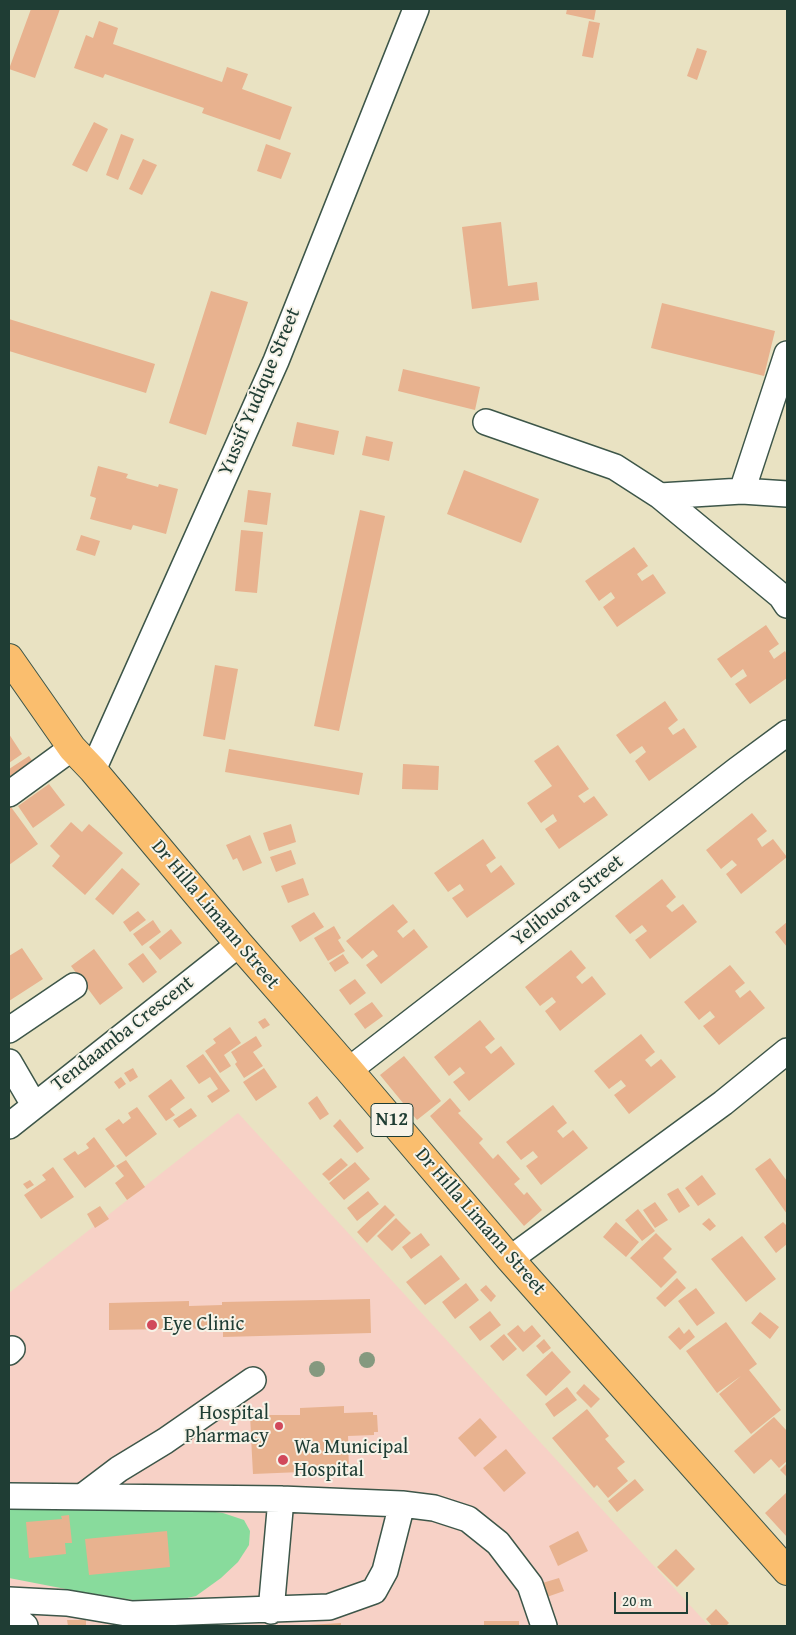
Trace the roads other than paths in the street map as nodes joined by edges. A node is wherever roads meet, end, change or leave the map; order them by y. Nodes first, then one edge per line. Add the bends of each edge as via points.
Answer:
1 (416, 9) edge
2 (787, 354) edge
3 (486, 422) dead end
4 (742, 491) junction
5 (787, 494) edge
6 (660, 496) junction
7 (787, 605) edge
8 (9, 658) edge
9 (787, 733) edge
10 (72, 748) junction
11 (93, 770) junction
12 (9, 794) edge
13 (239, 944) junction
14 (74, 986) dead end
15 (9, 1030) edge
16 (787, 1051) edge
17 (9, 1062) edge
18 (349, 1070) junction
19 (34, 1105) junction
20 (9, 1126) edge
21 (510, 1259) junction
22 (253, 1380) dead end
23 (9, 1496) edge
24 (82, 1497) junction
25 (281, 1499) junction
26 (402, 1504) junction
27 (787, 1571) edge
28 (9, 1600) edge
29 (271, 1611) junction
30 (9, 1613) edge
31 (128, 1620) edge
32 (25, 1626) edge
33 (544, 1626) edge

1 - 11 street, Yussif Yudique Street via 276,361
2 - 4 street
3 - 6 street via 615,467
4 - 5 street
4 - 6 street
6 - 7 street via 781,596
8 - 10 highway, Dr Hilla Limann Street / N12
9 - 18 street, Yelibuora Street
10 - 11 highway, Dr Hilla Limann Street / N12
10 - 12 street
11 - 13 highway, Dr Hilla Limann Street / N12
13 - 18 highway, Dr Hilla Limann Street / N12
13 - 19 street, Tendaamba Crescent
14 - 15 street
16 - 21 street
17 - 19 street
18 - 21 highway, Dr Hilla Limann Street / N12
19 - 20 street, Tendaamba Crescent
21 - 27 highway, Dr Hilla Limann Street / N12
22 - 24 street
23 - 24 street
24 - 25 street
25 - 26 street
25 - 29 street
26 - 29 street via 385,1571 374,1591 329,1607
26 - 33 street via 434,1508 468,1519 498,1543 530,1585
28 - 31 street via 67,1603
29 - 31 street
30 - 32 street

